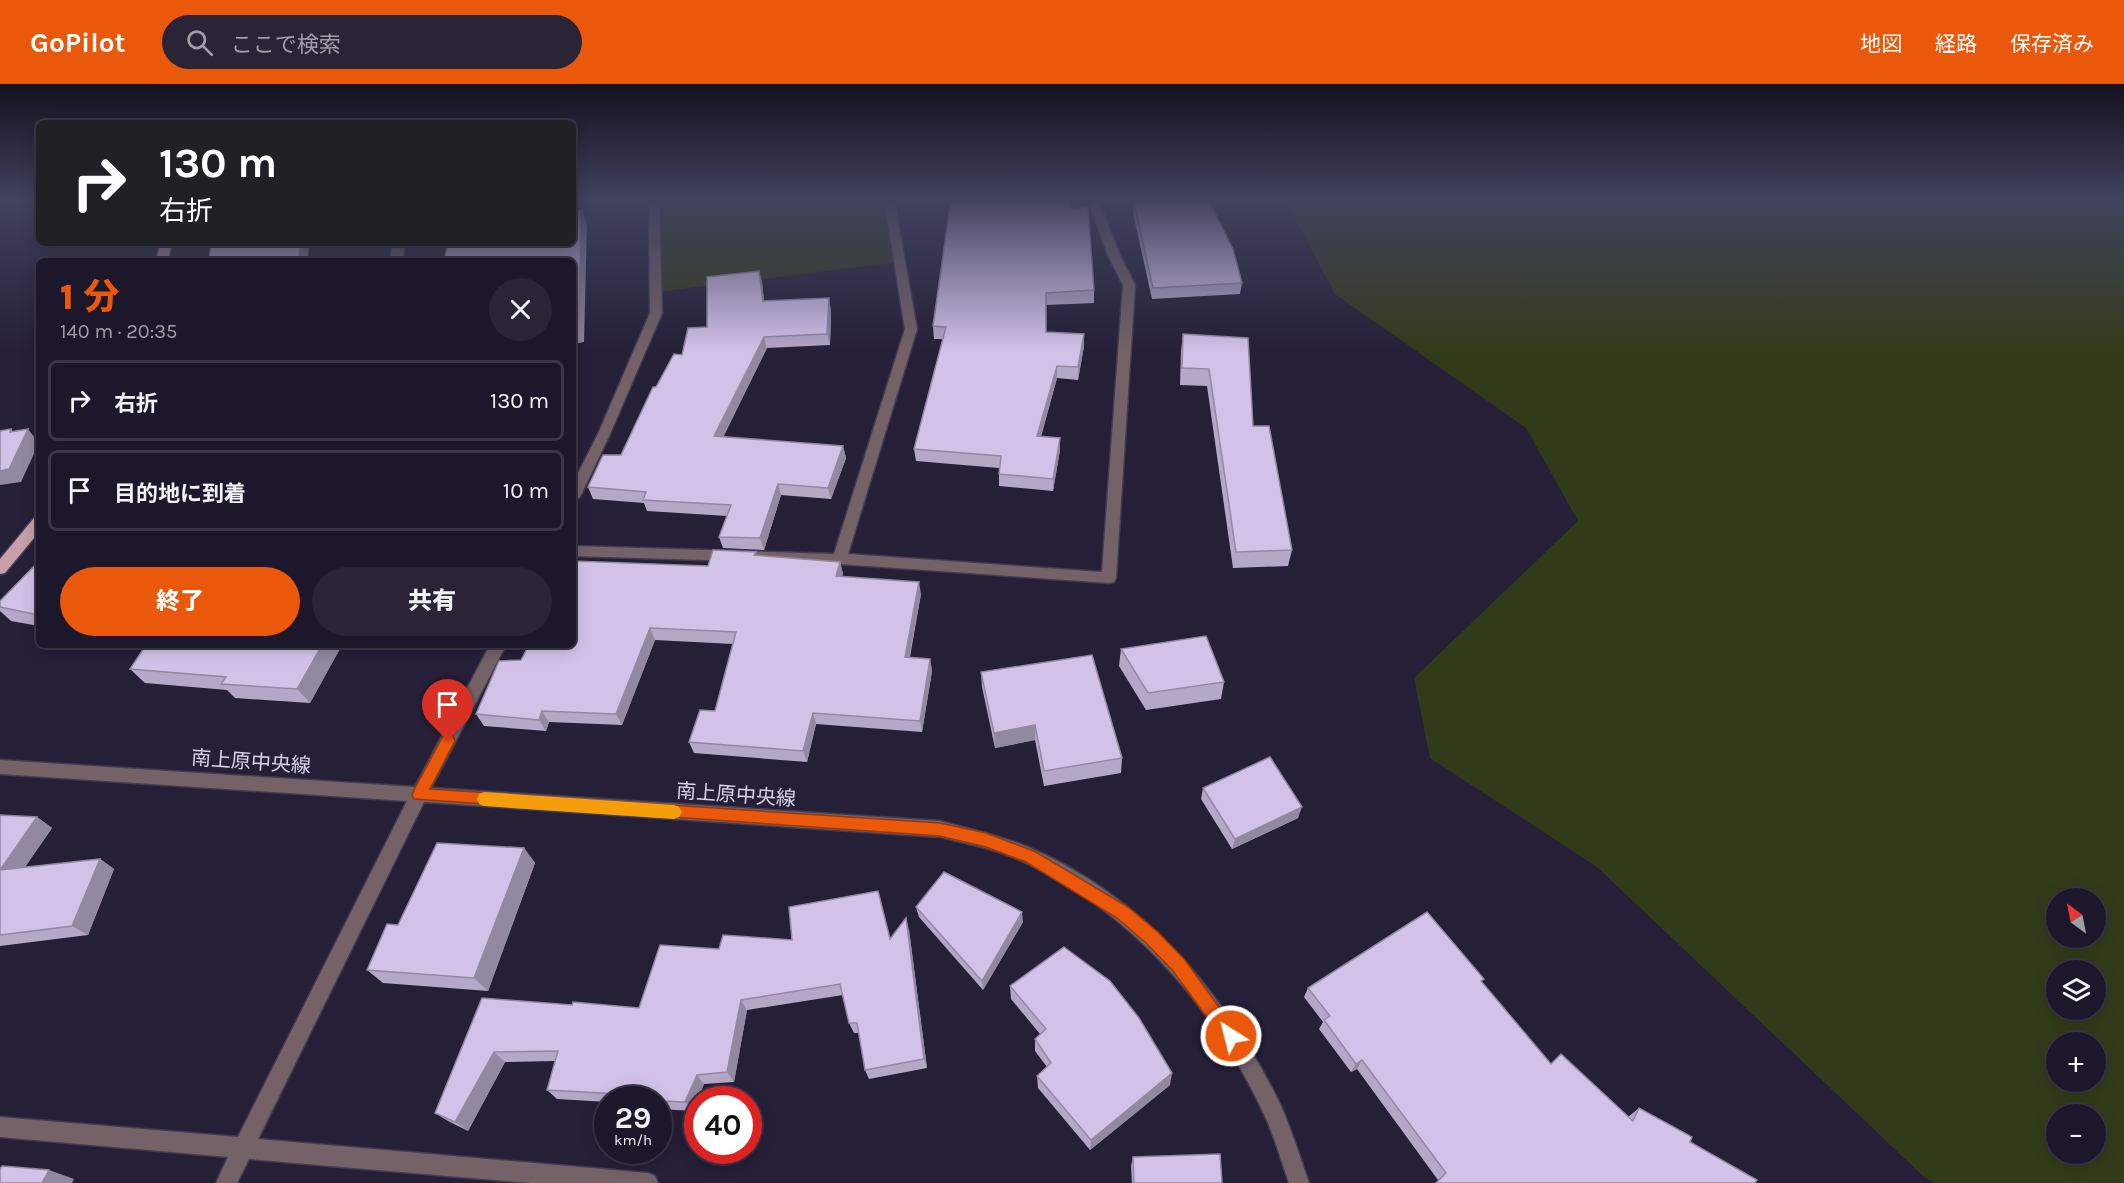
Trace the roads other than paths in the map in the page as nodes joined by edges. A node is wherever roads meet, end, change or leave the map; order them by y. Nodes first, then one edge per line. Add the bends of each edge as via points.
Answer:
1 (655, 250) edge
2 (898, 250) edge
3 (1112, 250) edge
4 (576, 491) edge
5 (36, 526) edge
6 (576, 551) edge
7 (839, 558) junction
8 (0, 569) edge
9 (496, 648) edge
10 (0, 767) edge
11 (419, 795) junction
12 (0, 1127) edge
13 (244, 1148) junction
14 (577, 1180) edge
15 (226, 1183) edge
16 (648, 1183) edge
17 (1299, 1183) edge

1 - 4 street via 656,314
2 - 7 street via 911,329
3 - 7 street via 1129,285 1109,578
5 - 8 main road
6 - 7 street
9 - 11 street
10 - 11 street, 南上原中央線
11 - 13 street
11 - 17 street, 南上原中央線 via 940,830 986,840 1031,857 1122,913 1179,965 1231,1036 1255,1079 1274,1115
12 - 13 street
13 - 14 street
13 - 15 street
14 - 16 street

